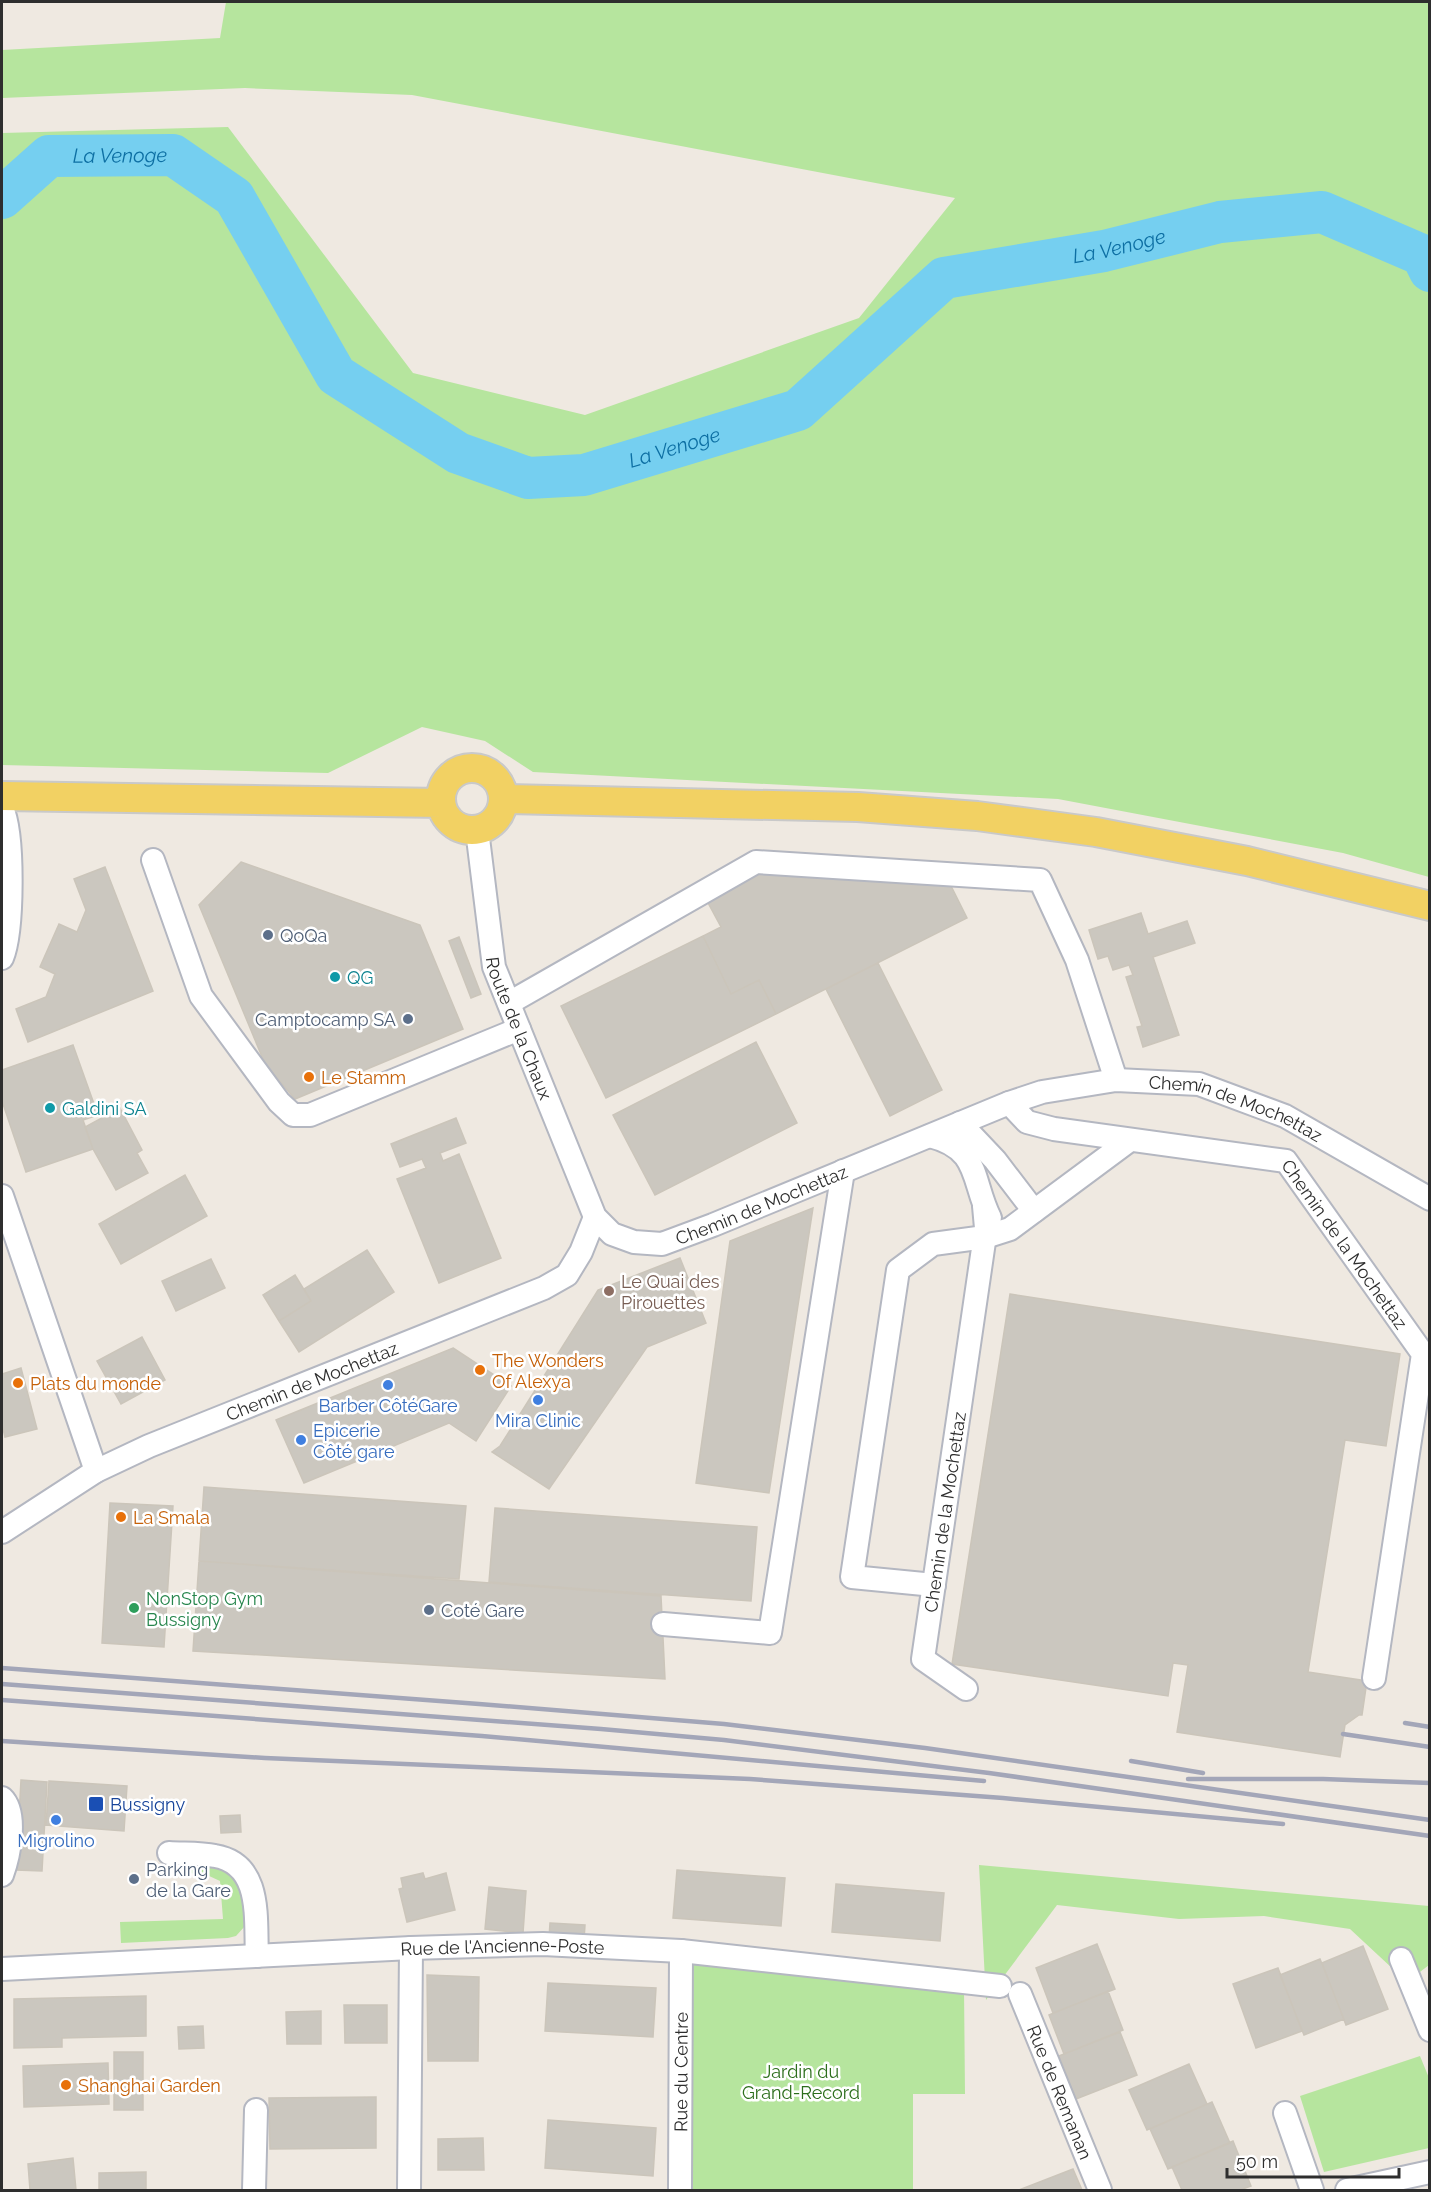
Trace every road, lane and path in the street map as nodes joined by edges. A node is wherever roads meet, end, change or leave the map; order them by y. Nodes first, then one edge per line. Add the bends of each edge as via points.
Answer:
1 (2, 796) edge
2 (503, 799) junction
3 (441, 803) junction
4 (2, 808) edge
5 (477, 830) junction
6 (153, 860) dead end
7 (1430, 906) edge
8 (2, 958) edge
9 (509, 1003) junction
10 (519, 1029) junction
11 (1116, 1080) junction
12 (1009, 1103) junction
13 (960, 1123) junction
14 (930, 1136) junction
15 (1130, 1140) junction
16 (843, 1171) junction
17 (2, 1196) edge
18 (1430, 1198) edge
19 (984, 1206) junction
20 (1034, 1211) junction
21 (595, 1217) junction
22 (1010, 1229) junction
23 (985, 1237) junction
24 (96, 1472) junction
25 (2, 1532) edge
26 (934, 1585) junction
27 (663, 1624) dead end
28 (1374, 1678) dead end
29 (966, 1689) dead end
30 (2, 1798) edge
31 (169, 1853) dead end
32 (2, 1875) edge
33 (411, 1948) junction
34 (681, 1951) junction
35 (257, 1956) junction
36 (1401, 1959) dead end
37 (2, 1964) edge
38 (1010, 1990) joint
39 (1430, 2030) edge
40 (256, 2110) dead end
41 (1285, 2113) dead end
42 (1430, 2172) edge
43 (254, 2190) edge
44 (409, 2190) edge
45 (680, 2190) edge
46 (1100, 2190) edge
47 (1311, 2190) edge
48 (1347, 2190) edge

1 - 3 main road
2 - 3 main road via 497,780 489,773 470,768 460,770 445,783
2 - 5 main road via 496,819
2 - 7 main road via 858,807 977,816 1096,832 1247,861
3 - 5 main road via 450,821 458,827
4 - 8 street via 10,846 9,925
5 - 9 street, Route de la Chaux via 494,967
6 - 10 street via 201,996 279,1102 293,1115 310,1115
9 - 10 street, Route de la Chaux
9 - 11 street via 756,862 1040,880 1077,960
10 - 21 street, Route de la Chaux
11 - 12 street, Chemin de Mochettaz via 1042,1092
11 - 18 street, Chemin de Mochettaz via 1199,1084 1285,1116
12 - 13 street, Chemin de Mochettaz
12 - 15 street, Chemin de la Mochettaz via 1027,1122
13 - 14 street, Chemin de Mochettaz
13 - 20 street
14 - 16 street, Chemin de Mochettaz
14 - 19 street, Chemin de la Mochettaz via 959,1149 970,1162
15 - 20 street
15 - 28 street, Chemin de la Mochettaz via 1286,1161 1423,1354
16 - 21 street, Chemin de Mochettaz via 662,1244 634,1242 612,1234
16 - 27 street via 770,1633
17 - 24 street
19 - 22 street, Chemin de la Mochettaz via 991,1220
19 - 23 street, Chemin de la Mochettaz
20 - 22 street
21 - 24 street, Chemin de Mochettaz via 567,1275 544,1288 150,1446
22 - 23 street
23 - 26 street, Chemin de la Mochettaz
23 - 26 street via 933,1244 898,1270 852,1577
24 - 25 street, Chemin de Mochettaz
26 - 29 street, Chemin de la Mochettaz via 923,1659
30 - 32 street via 8,1805 11,1830
31 - 35 street via 216,1856 240,1868 254,1892
33 - 34 street, Rue de l'Ancienne-Poste via 543,1944
33 - 35 street, Rue de l'Ancienne-Poste
33 - 44 street
34 - 38 street, Rue de l'Ancienne-Poste
34 - 45 street, Rue du Centre
35 - 37 street, Rue de l'Ancienne-Poste
36 - 39 street
38 - 46 street, Rue de Remanan
40 - 43 street
41 - 47 street
42 - 48 street

